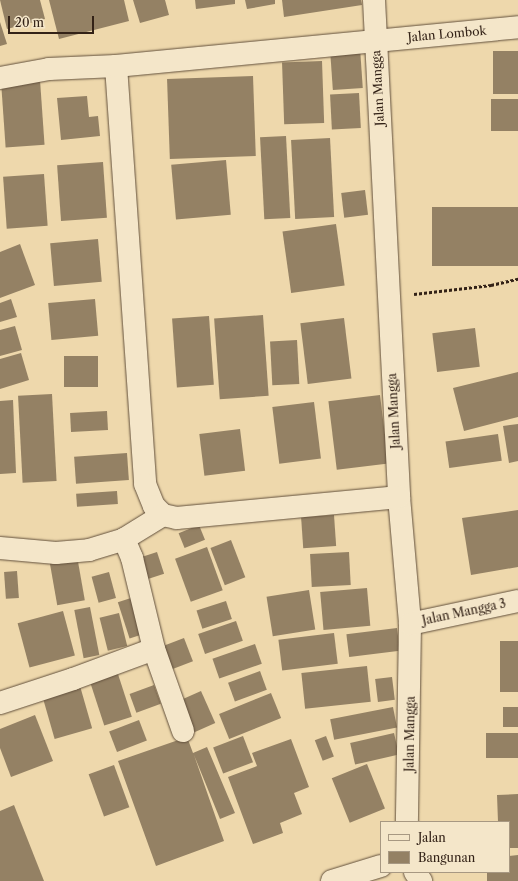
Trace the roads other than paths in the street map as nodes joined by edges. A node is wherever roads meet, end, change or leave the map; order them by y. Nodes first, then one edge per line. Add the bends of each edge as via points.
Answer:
1 (374, 0) edge
2 (518, 27) edge
3 (376, 40) junction
4 (116, 66) junction
5 (0, 78) edge
6 (399, 497) junction
7 (163, 515) junction
8 (124, 539) junction
9 (0, 548) edge
10 (518, 601) edge
11 (410, 624) junction
12 (154, 648) junction
13 (0, 703) edge
14 (183, 731) dead end
15 (407, 821) edge
16 (380, 866) edge
17 (332, 881) edge

1 - 3 street, Jalan Mangga
2 - 3 street, Jalan Lombok
3 - 4 street, Jalan Lombok
3 - 6 street, Jalan Mangga
4 - 5 street, Jalan Lombok via 49,70
4 - 7 street via 145,484 154,506
6 - 7 street via 177,518
6 - 11 street, Jalan Mangga
7 - 8 street
8 - 9 street via 89,550 56,553
8 - 12 street via 134,565
10 - 11 street, Jalan Mangga 3
11 - 15 street, Jalan Mangga
12 - 13 street via 74,679
12 - 14 street
16 - 17 street

